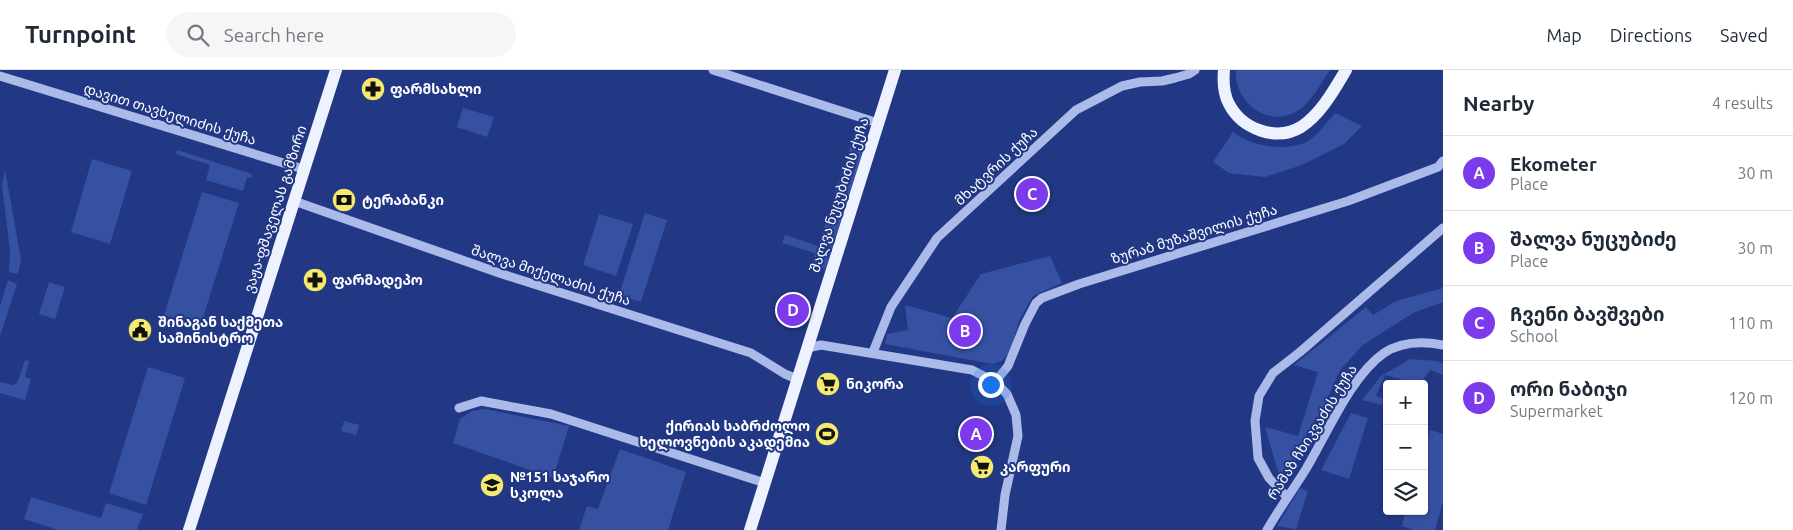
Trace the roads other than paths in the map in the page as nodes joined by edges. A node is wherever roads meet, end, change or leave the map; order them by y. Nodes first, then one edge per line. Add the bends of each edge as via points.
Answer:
1 (336, 70) edge
2 (713, 70) edge
3 (895, 70) edge
4 (1195, 70) edge
5 (1224, 70) edge
6 (1346, 70) edge
7 (0, 76) edge
8 (878, 123) junction
9 (1443, 161) edge
10 (303, 169) junction
11 (294, 201) junction
12 (1443, 228) edge
13 (1443, 345) edge
14 (807, 348) junction
15 (873, 352) junction
16 (797, 379) junction
17 (995, 382) junction
18 (459, 408) dead end
19 (765, 483) junction
20 (1287, 496) junction
21 (189, 530) edge
22 (750, 530) edge
23 (1001, 530) edge
24 (1266, 530) edge

1 - 10 main road, ვაჟა-ფშაველას გამზირი
2 - 8 street
3 - 8 main road, შალვა ნუცუბიძის ქუჩა
4 - 15 street, მხატვრის ქუჩა via 1176,78 1122,86 1076,110 937,238 891,307
5 - 6 main road via 1228,103 1235,113 1254,128 1277,134 1289,132 1311,120
7 - 10 street, დავით თავხელიძის ქუჩა
8 - 14 main road, შალვა ნუცუბიძის ქუჩა
9 - 17 street, ზურაბ მუზაშვილის ქუჩა via 1438,167 1348,200 1042,298 1025,324 1008,366
10 - 11 main road, ვაჟა-ფშაველას გამზირი
11 - 16 street, შალვა მიქელაძის ქუჩა via 502,274 751,353
11 - 21 main road, ვაჟა-ფშაველას გამზირი
12 - 20 street via 1273,373 1259,396 1255,421 1258,458 1269,478
13 - 20 street, რამაზ ჩხიკვაძის ქუჩა via 1405,344 1385,352 1371,364 1345,400
14 - 15 street via 821,345
14 - 16 main road, შალვა ნუცუბიძის ქუჩა
15 - 17 street via 972,370
16 - 19 main road, შალვა ნუცუბიძის ქუჩა
17 - 23 street via 1007,394 1016,415 1018,436
18 - 19 street via 481,401 551,414
19 - 22 main road, შალვა ნუცუბიძის ქუჩა
20 - 24 street, რამაზ ჩხიკვაძის ქუჩა

